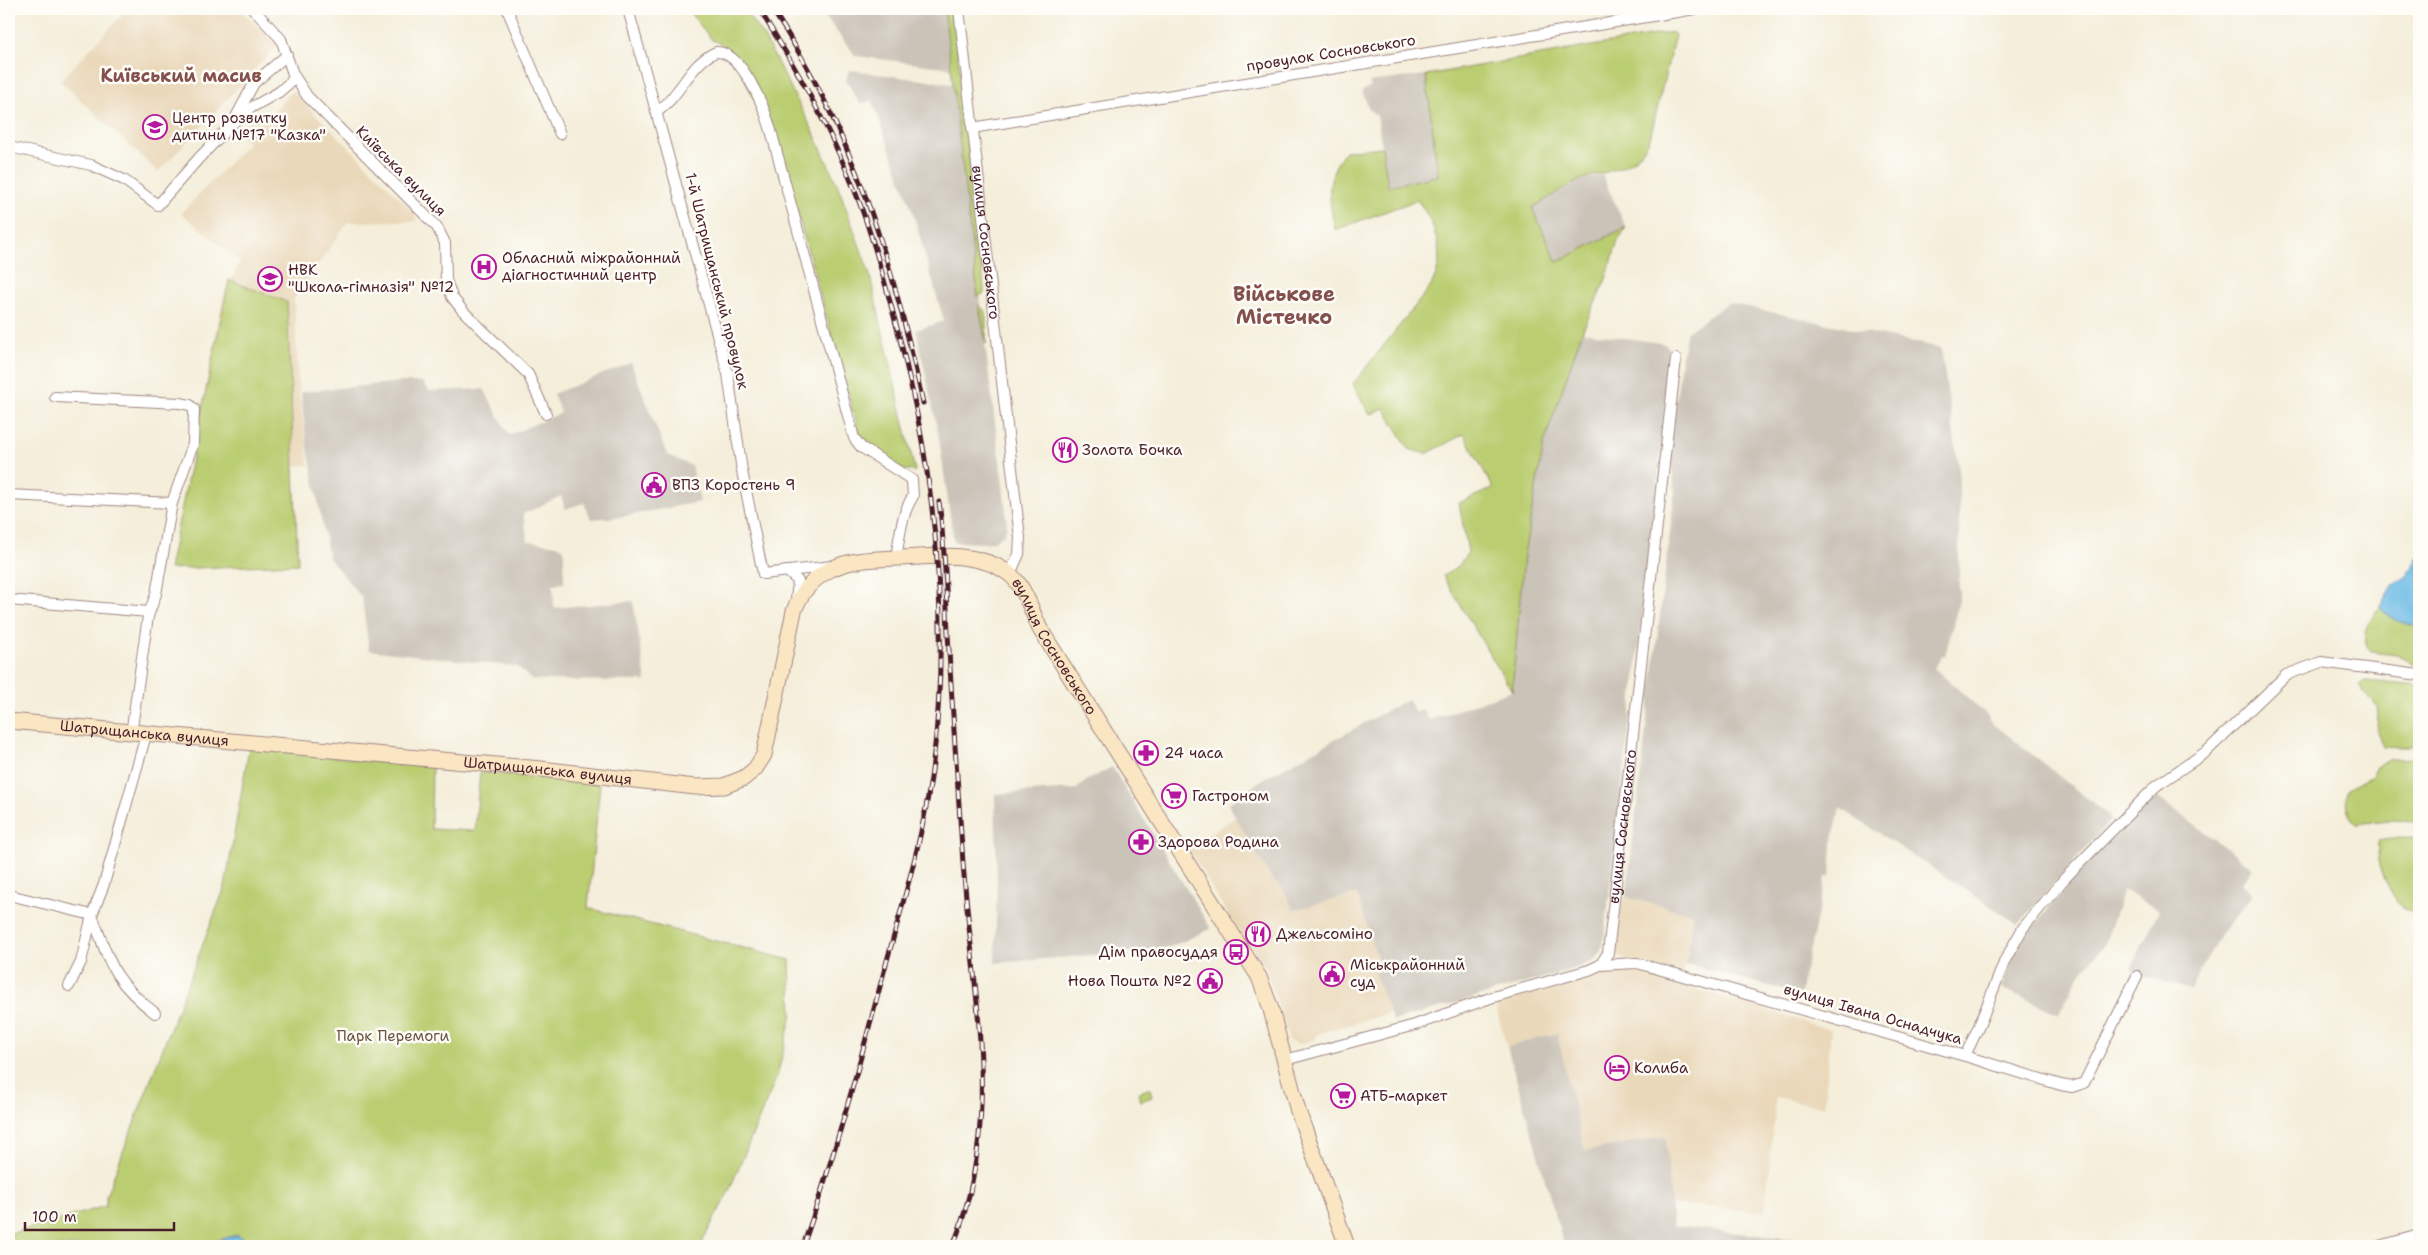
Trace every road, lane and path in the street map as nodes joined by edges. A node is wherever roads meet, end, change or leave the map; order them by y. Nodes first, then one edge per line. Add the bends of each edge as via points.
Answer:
1 (254, 9) edge
2 (508, 9) edge
3 (628, 9) edge
4 (959, 9) edge
5 (1695, 9) edge
6 (287, 54) junction
7 (295, 78) junction
8 (657, 112) junction
9 (231, 124) junction
10 (972, 128) junction
11 (560, 134) dead end
12 (9, 147) edge
13 (1676, 359) dead end
14 (55, 397) dead end
15 (546, 414) dead end
16 (9, 495) edge
17 (172, 503) junction
18 (896, 558) junction
19 (843, 564) junction
20 (787, 571) junction
21 (1010, 574) junction
22 (9, 600) edge
23 (794, 611) junction
24 (149, 612) junction
25 (2419, 675) edge
26 (9, 722) edge
27 (139, 734) junction
28 (9, 895) edge
29 (92, 915) junction
30 (1600, 965) junction
31 (2137, 976) dead end
32 (70, 986) dead end
33 (155, 1013) dead end
34 (1965, 1056) junction
35 (1285, 1060) junction
36 (2419, 1235) edge
37 (1347, 1246) edge
38 (2380, 1246) edge

1 - 6 street, Київська вулиця via 278,34
2 - 11 street
3 - 8 street, 1-й Шатрищанський провулок
4 - 10 street, вулиця Сосновського
5 - 10 street, провулок Сосновського
6 - 7 street, Київська вулиця
6 - 9 street via 252,86
7 - 9 street
7 - 15 street, Київська вулиця via 325,115 437,227 445,242 446,280 452,297 528,374
8 - 18 street via 716,52 724,52 737,62 759,98 770,125 854,438 912,480 914,496 903,516
8 - 20 street, 1-й Шатрищанський провулок via 728,374 742,471 763,574
9 - 12 street via 158,205 124,180 91,165
10 - 21 street, вулиця Сосновського via 1020,538 1019,554
13 - 30 street, вулиця Сосновського via 1611,939 1608,953
14 - 17 street via 190,405 195,416 193,444
16 - 17 street
17 - 24 street via 156,594
18 - 19 street, Шатрищанська вулиця via 872,558
18 - 21 street, Шатрищанська вулиця via 938,556 976,559 994,564
19 - 20 street, 1-й Шатрищанський провулок
19 - 23 street, Шатрищанська вулиця via 811,583
20 - 23 street via 798,581
21 - 35 street, вулиця Сосновського via 1040,629 1259,977
22 - 24 street
23 - 27 street, Шатрищанська вулиця via 764,754 755,769 744,778 724,786 695,786 541,769
24 - 27 street
25 - 34 street, вулиця Івана Оснадчука via 2321,662 2286,675 2206,752 2156,786 2065,878 2029,921 2004,960 1980,1026
26 - 27 street, Шатрищанська вулиця
27 - 29 street via 104,884
28 - 29 street
29 - 32 street via 81,962
29 - 33 street via 116,977
30 - 34 street, вулиця Івана Оснадчука via 1637,964
30 - 35 street via 1415,1025
31 - 34 street via 2084,1083 2072,1087 2061,1085
35 - 37 street, вулиця Сосновського via 1298,1111
36 - 38 street

